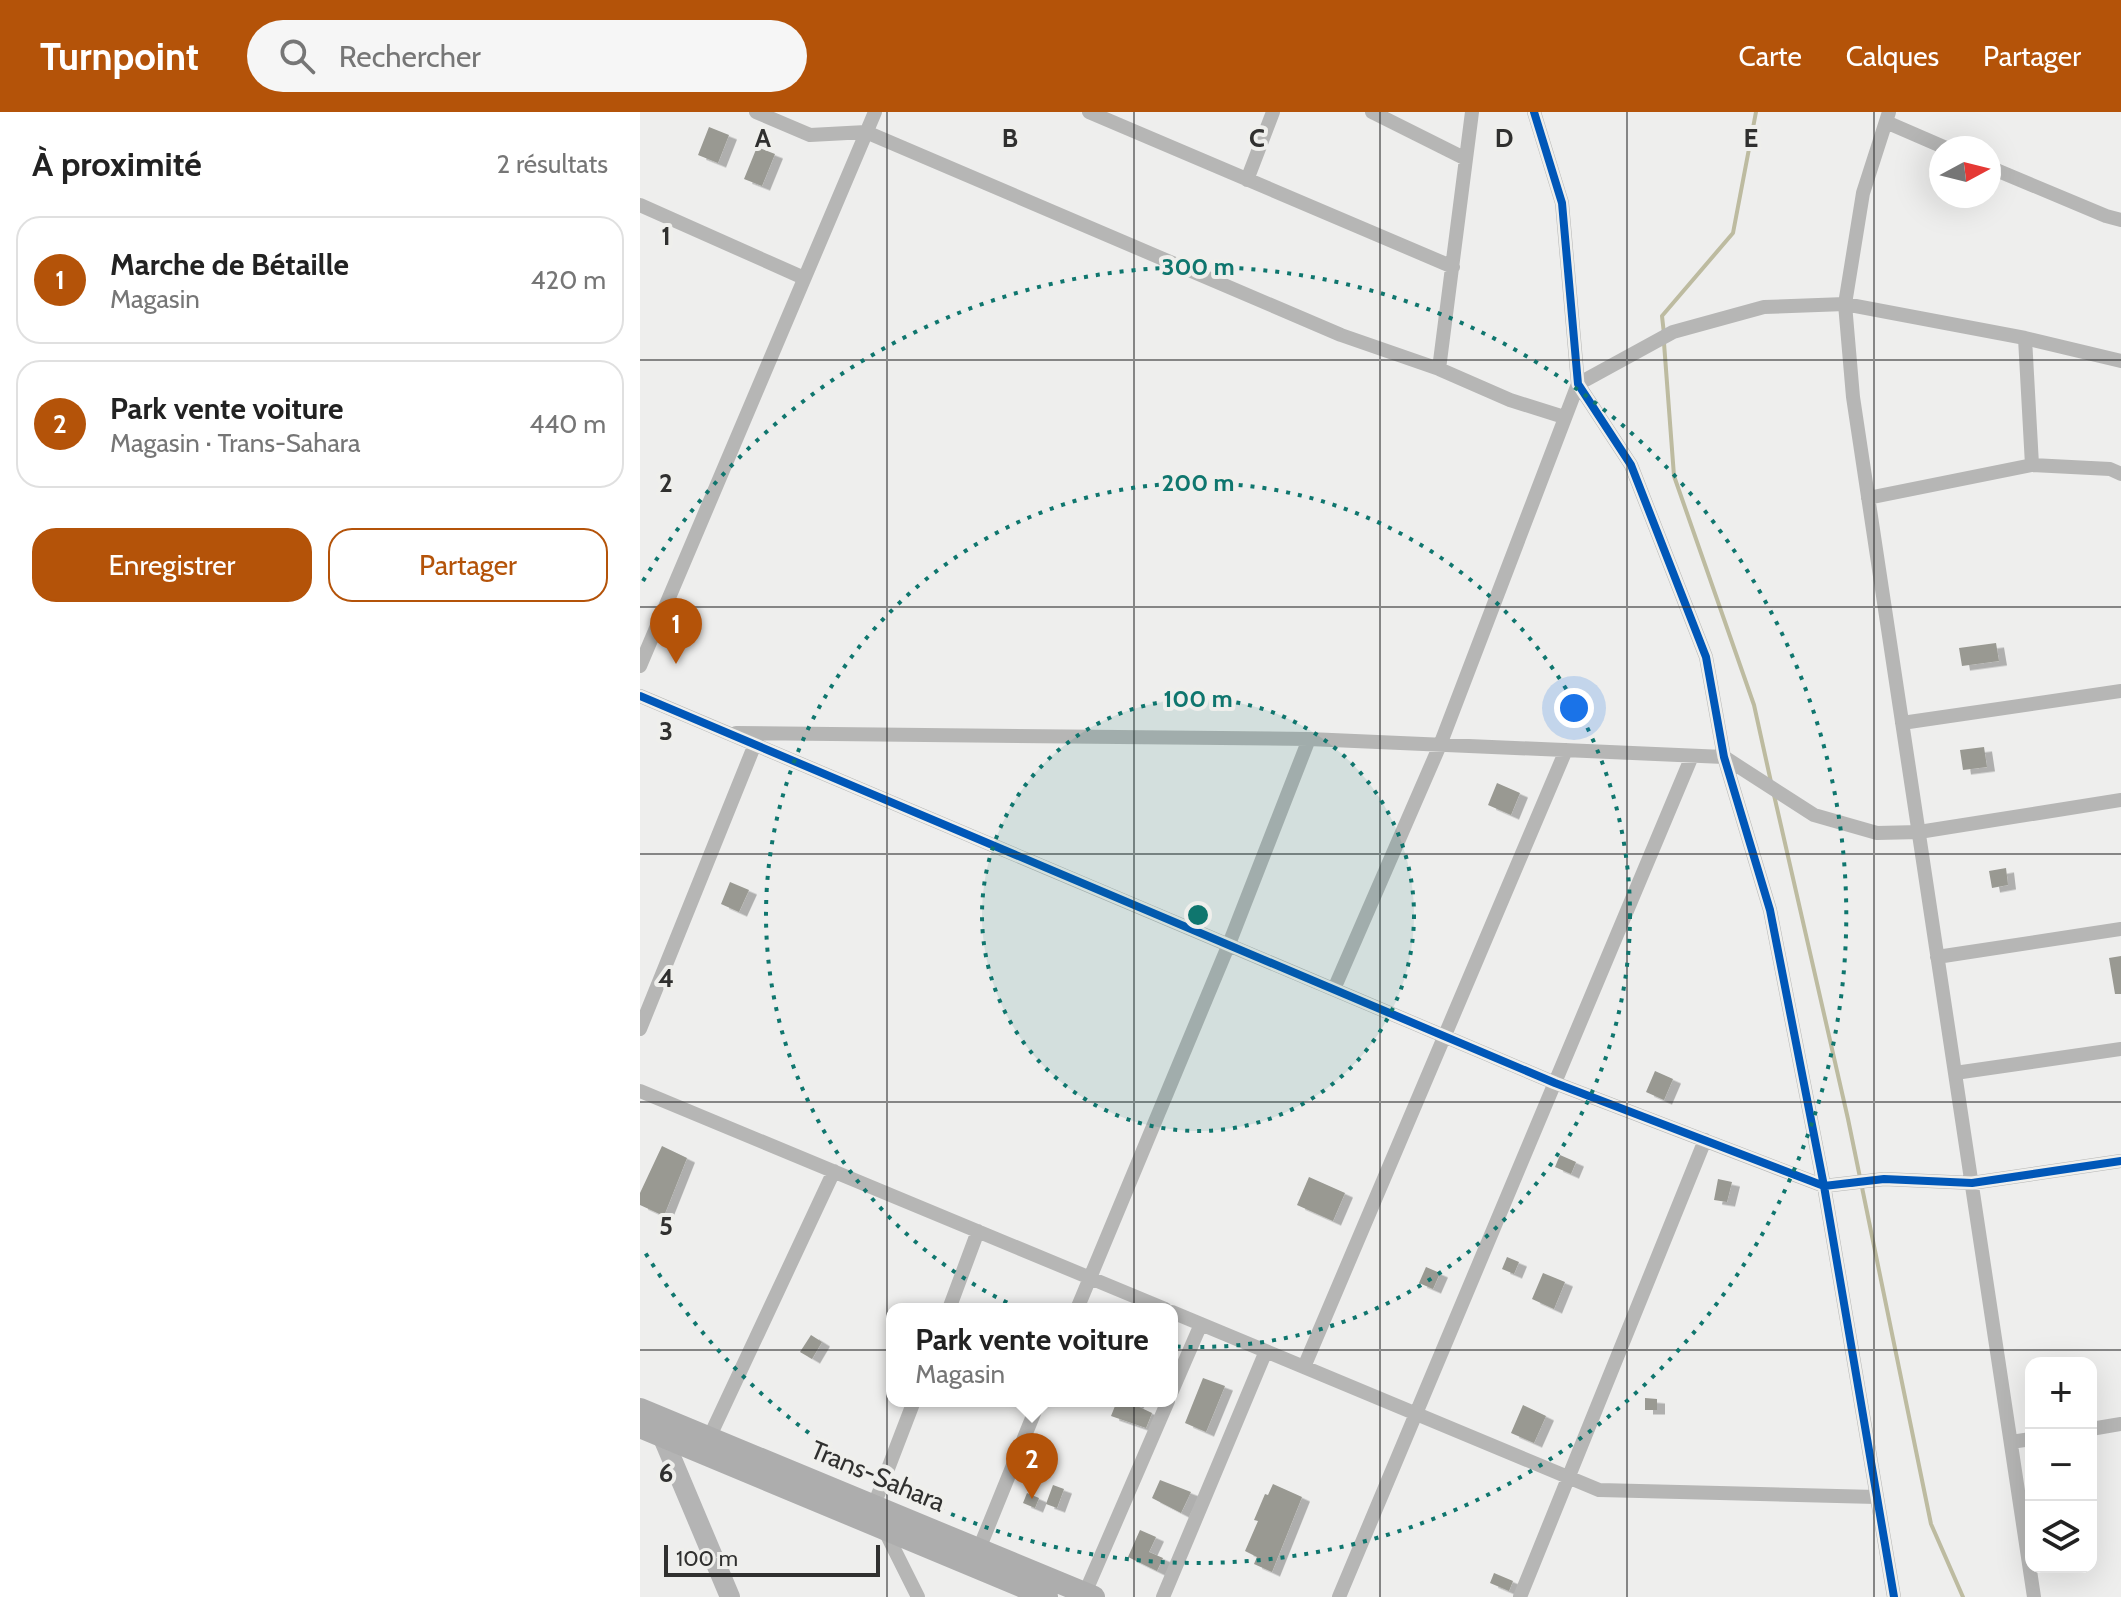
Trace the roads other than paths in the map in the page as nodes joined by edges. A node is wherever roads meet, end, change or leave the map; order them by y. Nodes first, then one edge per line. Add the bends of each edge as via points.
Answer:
1 (756, 112) edge
2 (875, 112) edge
3 (1089, 112) edge
4 (1273, 112) edge
5 (1372, 112) edge
6 (1472, 112) edge
7 (1534, 112) edge
8 (1887, 117) edge
9 (866, 132) junction
10 (1929, 139) edge
11 (1466, 159) junction
12 (2001, 172) edge
13 (1247, 180) junction
14 (640, 205) edge
15 (2121, 220) edge
16 (1453, 267) junction
17 (804, 278) junction
18 (1845, 304) junction
19 (2025, 338) junction
20 (2121, 361) edge
21 (1439, 369) junction
22 (1578, 384) junction
23 (1564, 417) junction
24 (2032, 465) junction
25 (2121, 474) edge
26 (1868, 498) junction
27 (640, 666) edge
28 (2121, 691) edge
29 (640, 696) edge
30 (1902, 723) junction
31 (726, 732) junction
32 (1309, 739) junction
33 (755, 744) junction
34 (1440, 745) junction
35 (1566, 750) junction
36 (1692, 756) junction
37 (1724, 757) junction
38 (2121, 800) edge
39 (1919, 832) junction
40 (2121, 929) edge
41 (1229, 944) junction
42 (1937, 957) junction
43 (1334, 989) junction
44 (640, 1029) edge
45 (1445, 1036) junction
46 (2121, 1049) edge
47 (1955, 1073) junction
48 (1555, 1083) junction
49 (640, 1091) edge
50 (1705, 1140) junction
51 (2121, 1161) edge
52 (834, 1171) junction
53 (1972, 1183) junction
54 (1824, 1186) junction
55 (978, 1231) junction
56 (1090, 1278) junction
57 (951, 1303) edge
58 (1080, 1303) edge
59 (1150, 1303) edge
60 (1178, 1314) edge
61 (1201, 1324) junction
62 (1266, 1351) junction
63 (1304, 1367) junction
64 (1178, 1377) edge
65 (912, 1407) edge
66 (1037, 1407) edge
67 (1166, 1407) edge
68 (1416, 1414) junction
69 (649, 1422) edge
70 (2121, 1424) edge
71 (2097, 1428) edge
72 (710, 1436) junction
73 (2025, 1440) edge
74 (2011, 1442) junction
75 (1568, 1478) junction
76 (1876, 1497) junction
77 (875, 1519) junction
78 (979, 1549) junction
79 (1090, 1595) edge
80 (730, 1597) edge
81 (918, 1597) edge
82 (1047, 1597) edge
83 (1163, 1597) edge
84 (1339, 1597) edge
85 (1520, 1597) edge
86 (1894, 1597) edge
87 (2034, 1597) edge

1 - 9 street via 810,135
2 - 9 street
3 - 13 street
4 - 13 street
5 - 11 street
6 - 11 street
7 - 22 street via 1562,203
8 - 10 street
8 - 18 street via 1863,193
9 - 17 street
9 - 21 street via 1341,335
11 - 16 street
12 - 15 street
13 - 16 street
14 - 17 street
16 - 21 street
17 - 27 street
18 - 19 street
18 - 22 street via 1764,307 1673,332
18 - 26 street
19 - 20 street
19 - 24 street
21 - 23 street
22 - 23 street
22 - 37 street via 1631,465 1706,657
23 - 34 street
24 - 25 street
24 - 26 street
26 - 30 street
28 - 30 street
29 - 31 street
30 - 39 street
31 - 32 street
31 - 33 street
32 - 34 street
32 - 41 street
33 - 41 street
33 - 44 street
34 - 35 street
34 - 43 street
35 - 36 street
35 - 45 street
36 - 37 street
36 - 48 street
37 - 39 street via 1814,815 1877,833
37 - 54 street via 1770,910
38 - 39 street
39 - 42 street
40 - 42 street
41 - 43 street
41 - 56 street
42 - 47 street
43 - 45 street
45 - 48 street
45 - 63 street
46 - 47 street
47 - 53 street
48 - 50 street
48 - 68 street
49 - 52 street
50 - 54 street
50 - 75 street
51 - 53 street
52 - 55 street
52 - 72 street
53 - 54 street via 1884,1179
53 - 74 street
54 - 76 street
55 - 56 street
55 - 57 street
56 - 58 street
56 - 59 street
60 - 61 street
61 - 62 street
61 - 64 street
62 - 63 street
62 - 83 street
63 - 68 street
65 - 77 street
66 - 78 street
67 - 79 street
68 - 75 street
68 - 84 street
69 - 72 main road, Trans-Sahara
69 - 77 main road, Trans-Sahara
69 - 80 street
70 - 71 street
72 - 77 main road, Trans-Sahara
73 - 74 street
74 - 87 street
75 - 76 street via 1599,1490
75 - 85 street
76 - 86 street
77 - 78 main road, Trans-Sahara
77 - 81 street
77 - 82 main road, Trans-Sahara
78 - 79 main road, Trans-Sahara

